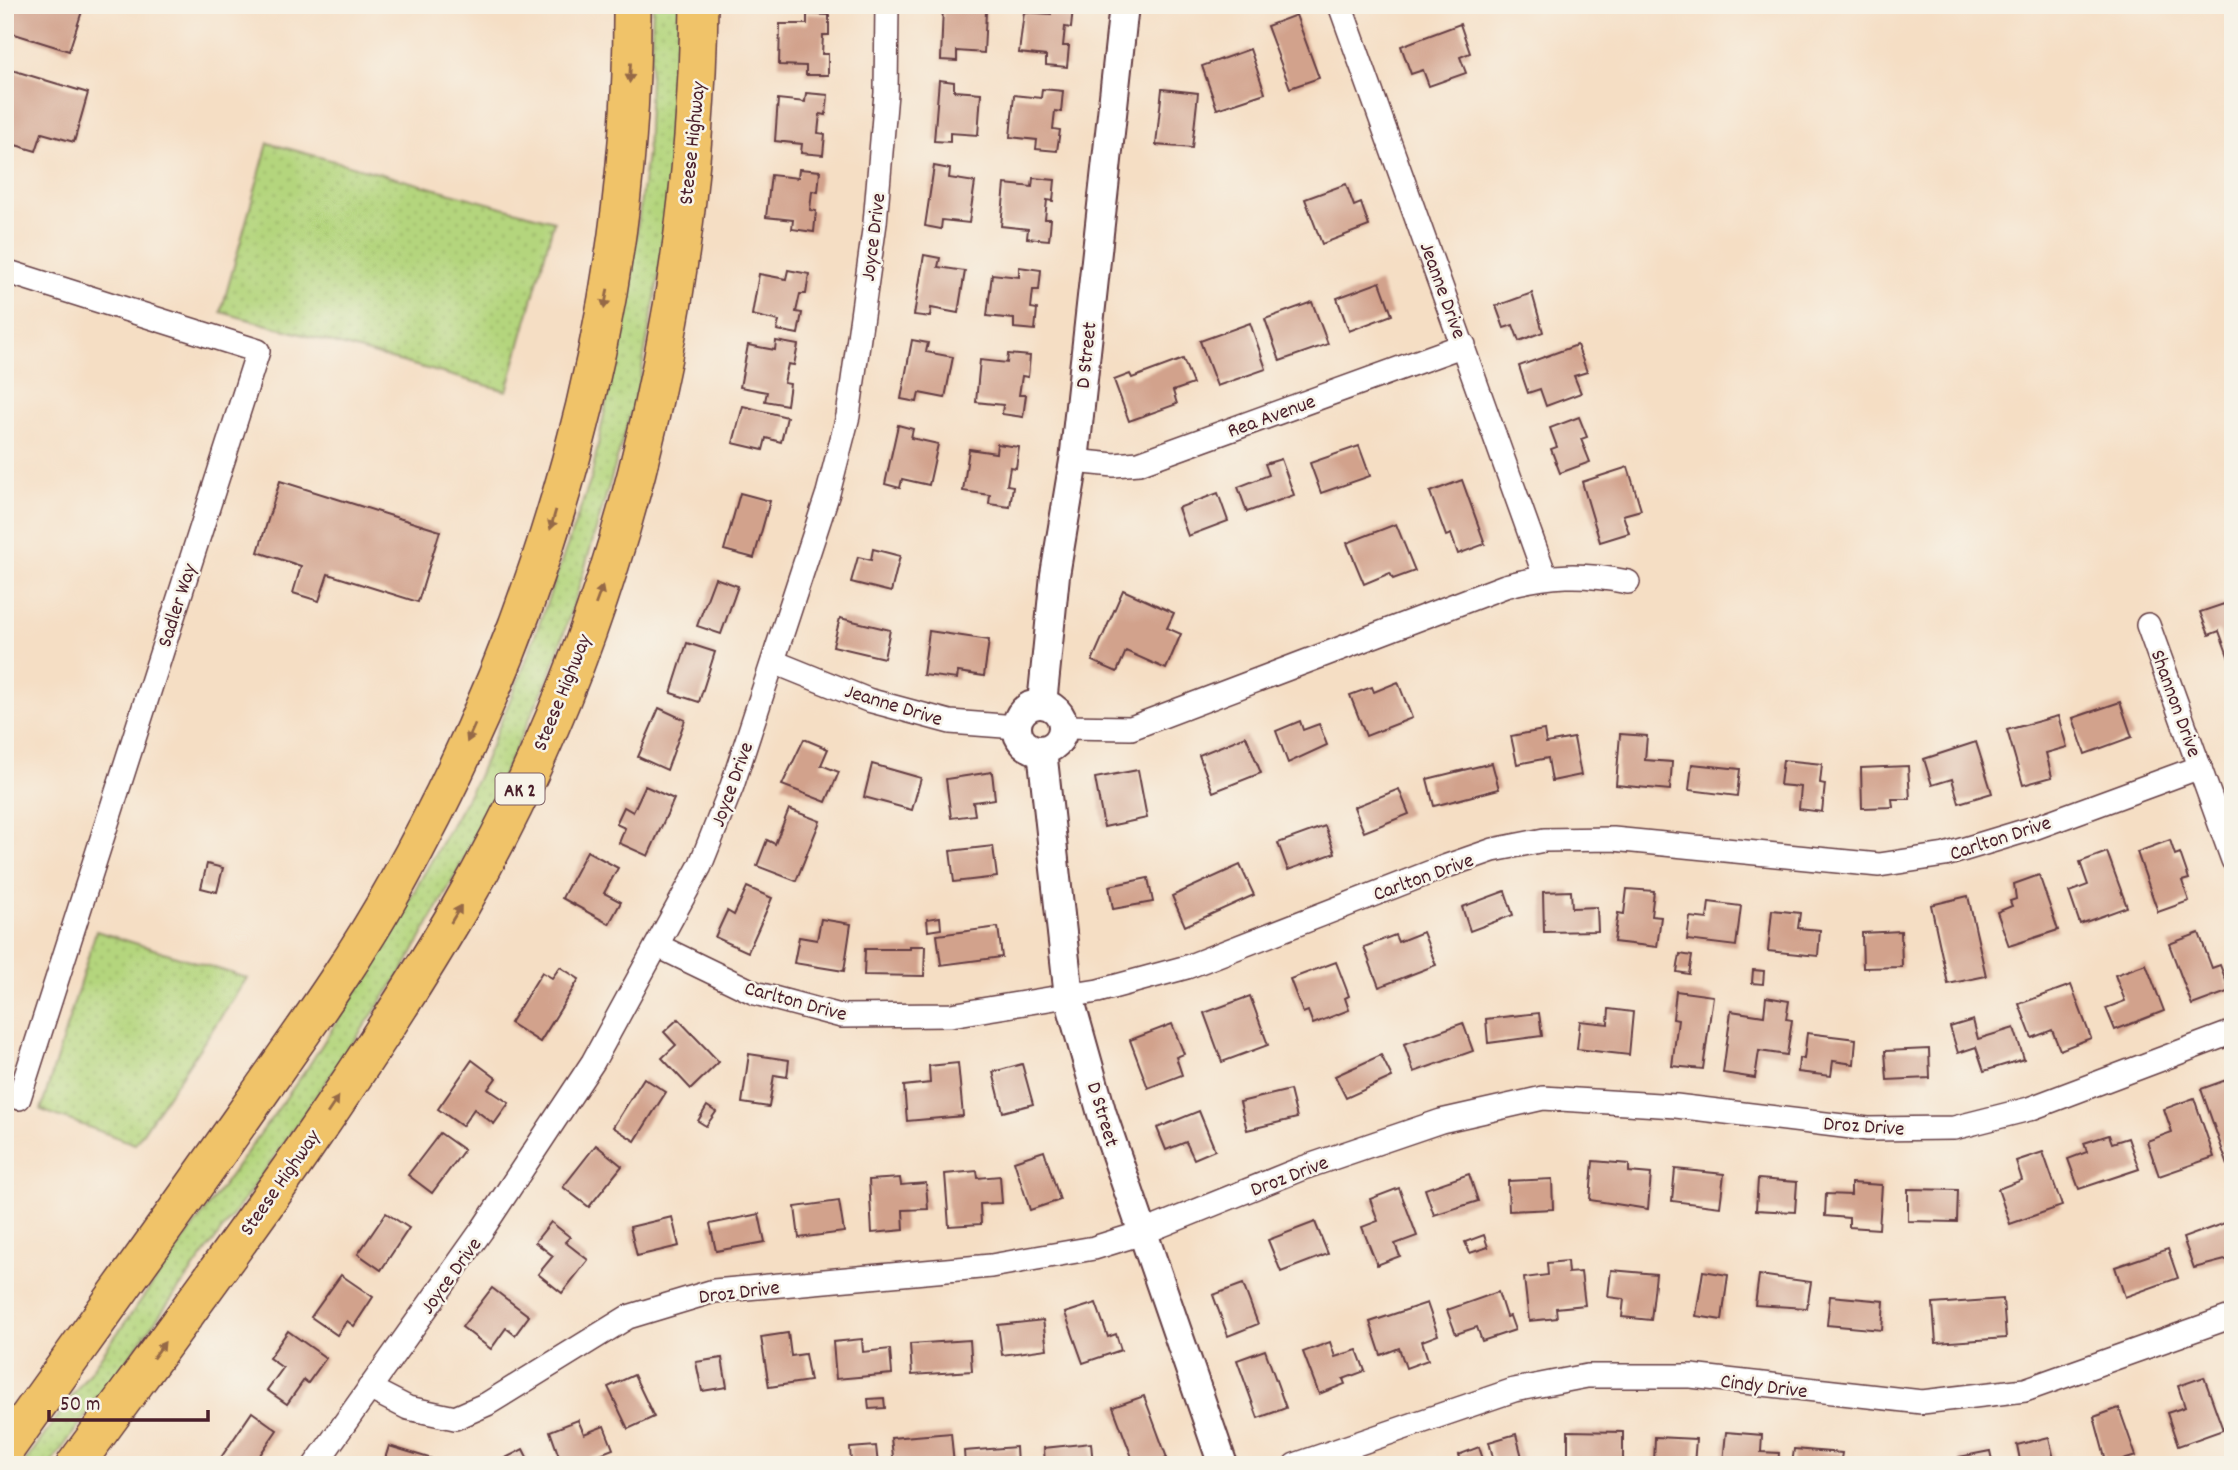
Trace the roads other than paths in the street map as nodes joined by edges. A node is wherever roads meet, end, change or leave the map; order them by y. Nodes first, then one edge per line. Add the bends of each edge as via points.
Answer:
1 (632, 5) edge
2 (699, 5) edge
3 (887, 5) edge
4 (1124, 5) edge
5 (1340, 5) edge
6 (5, 271) edge
7 (1464, 345) junction
8 (1074, 461) junction
9 (1545, 576) junction
10 (1628, 582) dead end
11 (2148, 625) dead end
12 (774, 662) junction
13 (1042, 704) junction
14 (1017, 727) junction
15 (1063, 727) junction
16 (1042, 750) junction
17 (2200, 766) junction
18 (2233, 860) edge
19 (658, 946) junction
20 (1069, 997) junction
21 (2233, 1032) edge
22 (5, 1094) edge
23 (1142, 1233) junction
24 (2233, 1316) edge
25 (369, 1388) junction
26 (5, 1450) edge
27 (75, 1465) edge
28 (315, 1465) edge
29 (1223, 1465) edge
30 (1295, 1465) edge

1 -> 26 highway via 626,148 607,295 578,436 511,642 432,816 340,978
27 -> 2 highway, Steese Highway / AK 2 via 390,1021 461,906 557,706 618,539 673,307 698,81
3 - 12 street, Joyce Drive via 886,93 875,223 848,416
4 - 8 street, D Street
5 - 7 street, Jeanne Drive
6 - 22 street, Sadler Way via 258,351 19,1098
7 - 8 street, Rea Avenue via 1139,463
7 - 9 street, Jeanne Drive
8 - 13 street, D Street via 1055,575
9 - 10 street via 1592,575
9 - 15 street via 1506,586 1131,728
11 - 17 street, Shannon Drive
12 - 14 street, Jeanne Drive via 868,699 950,722
12 - 19 street, Joyce Drive via 700,866
13 - 14 street via 1028,708
13 - 15 street via 1056,710
14 - 16 street via 1027,746
15 - 16 street via 1056,744
16 - 20 street, D Street
17 - 18 street, Shannon Drive
17 - 20 street, Carlton Drive via 2031,829 1945,855 1879,865 1614,839 1544,840 1493,850 1187,967
19 - 20 street, Carlton Drive via 755,993 841,1016 951,1015
19 - 25 street, Joyce Drive via 593,1062 482,1230
20 - 23 street, D Street
21 - 23 street, Droz Drive via 2029,1109 1954,1128 1868,1129 1676,1107 1543,1098 1441,1121 1303,1168
23 - 25 street, Droz Drive via 1094,1248 991,1266 680,1299 628,1317 487,1404 455,1418 408,1408
23 - 29 street, D Street
24 - 30 street, Cindy Drive via 2025,1390 1922,1402 1691,1376 1587,1376 1514,1390
25 - 28 street, Joyce Drive

